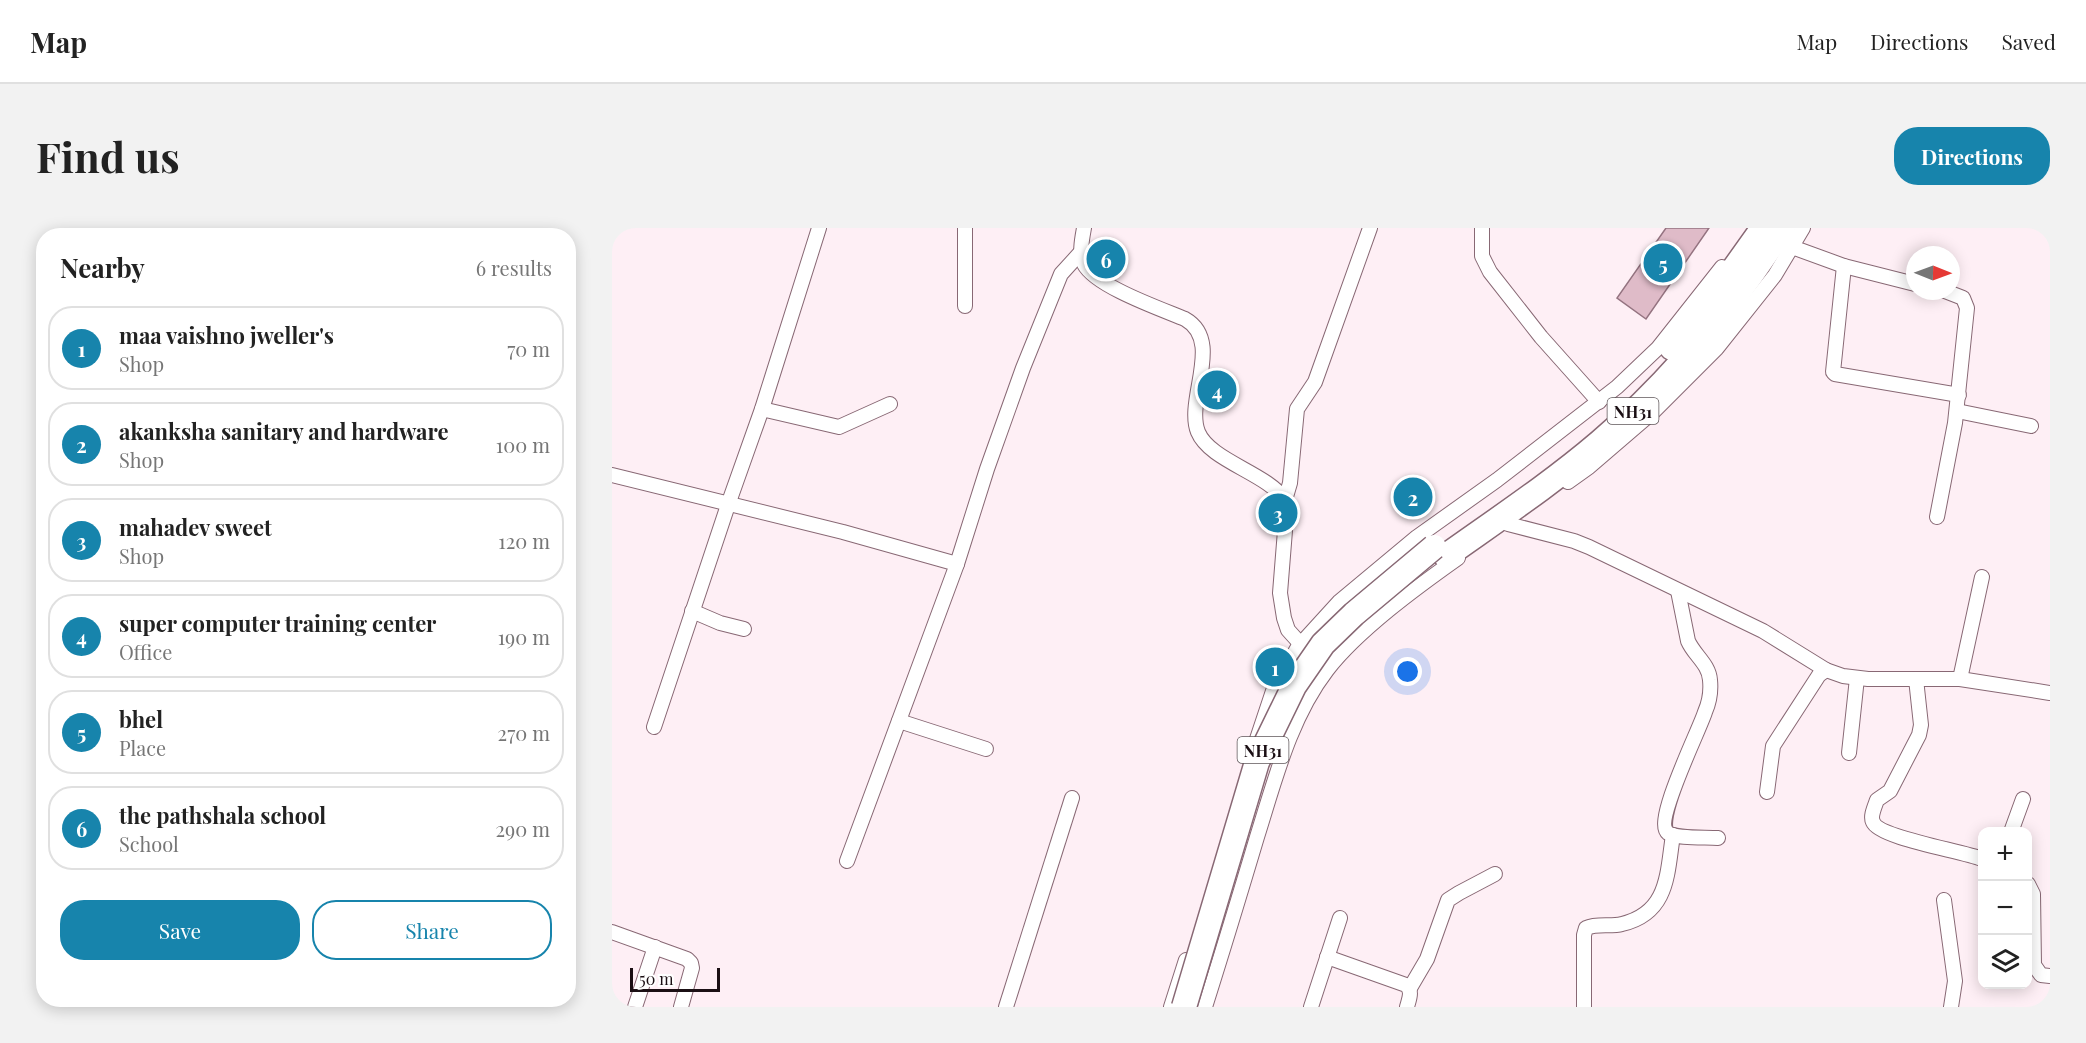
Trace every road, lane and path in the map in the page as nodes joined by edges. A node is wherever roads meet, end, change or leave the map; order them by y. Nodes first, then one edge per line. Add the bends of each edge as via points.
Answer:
1 (819, 228) edge
2 (964, 228) edge
3 (1084, 228) edge
4 (1370, 228) edge
5 (1482, 228) edge
6 (1754, 228) edge
7 (1763, 228) edge
8 (1803, 228) edge
9 (1788, 237) edge
10 (1081, 252) junction
11 (1844, 266) junction
12 (1906, 282) edge
13 (1960, 297) edge
14 (965, 306) dead end
15 (1959, 395) junction
16 (1599, 402) junction
17 (890, 404) dead end
18 (762, 409) junction
19 (1957, 411) junction
20 (2031, 426) dead end
21 (612, 475) edge
22 (1285, 500) junction
23 (729, 502) junction
24 (1937, 517) dead end
25 (1508, 524) junction
26 (1440, 551) junction
27 (957, 564) junction
28 (1982, 577) dead end
29 (1678, 591) junction
30 (692, 611) junction
31 (744, 629) dead end
32 (1300, 644) junction
33 (1327, 670) junction
34 (1826, 670) junction
35 (1857, 678) junction
36 (1916, 679) junction
37 (1960, 679) junction
38 (2050, 693) edge
39 (899, 721) junction
40 (654, 727) dead end
41 (986, 749) dead end
42 (1849, 753) dead end
43 (1767, 792) dead end
44 (1072, 798) dead end
45 (2023, 799) dead end
46 (2012, 827) edge
47 (1673, 835) junction
48 (1718, 838) dead end
49 (1978, 858) edge
50 (847, 861) dead end
51 (1495, 874) dead end
52 (2032, 892) edge
53 (1944, 900) dead end
54 (1340, 918) dead end
55 (612, 932) edge
56 (656, 947) junction
57 (1327, 957) junction
58 (2050, 976) edge
59 (1410, 988) junction
60 (635, 1007) edge
61 (681, 1007) edge
62 (1006, 1007) edge
63 (1171, 1007) edge
64 (1184, 1007) edge
65 (1198, 1007) edge
66 (1205, 1007) edge
67 (1311, 1007) edge
68 (1407, 1007) edge
69 (1584, 1007) edge
70 (1951, 1007) edge

1 - 18 street
2 - 14 street
3 - 10 street
4 - 22 street via 1315,382 1297,409
5 - 16 street via 1484,265
6 - 16 street via 1658,348
7 - 26 highway, NH31 via 1706,308 1635,388 1584,437
8 - 9 street
9 - 11 street
9 - 25 street via 1775,275 1717,348 1653,412 1589,467
9 - 26 highway, NH31 via 1685,359 1601,441 1557,476
10 - 22 street via 1094,277 1193,324 1202,346 1203,362 1198,431 1209,446 1272,487
10 - 27 street via 1054,288 987,469
11 - 12 street
11 - 15 street via 1833,372
13 - 15 street via 1967,308
15 - 19 street
16 - 32 street via 1417,537 1339,602
17 - 18 street via 839,427
18 - 23 street
19 - 20 street
19 - 24 street
21 - 23 street
22 - 32 street via 1280,593 1285,625
23 - 27 street
23 - 30 street
25 - 29 street via 1574,541
25 - 33 street via 1425,582 1364,632
26 - 64 highway, NH31, bridge via 1354,614 1323,644 1294,686 1257,762
26 - 65 highway, NH31 via 1328,659 1281,736
27 - 39 street
28 - 37 street
29 - 34 street via 1763,631
29 - 47 street via 1688,641 1706,665 1710,682 1705,712 1668,803 1664,829
30 - 31 street
30 - 40 street
32 - 33 street
32 - 63 street via 1273,691
33 - 66 street via 1290,739
34 - 35 street
34 - 43 street via 1773,746
35 - 36 street
35 - 42 street
36 - 37 street
36 - 49 street via 1921,725 1918,735 1890,790 1877,800 1872,821 1894,836
37 - 38 street
39 - 41 street
39 - 50 street
44 - 62 street
45 - 46 street
47 - 48 street
47 - 69 street via 1664,890 1653,907 1631,921 1586,928
51 - 59 street via 1448,900 1427,959
52 - 58 street via 2034,965 2041,975
53 - 70 street via 1955,981
54 - 57 street
55 - 56 street
56 - 60 street
56 - 61 street via 691,963
57 - 59 street
57 - 67 street
59 - 68 street

